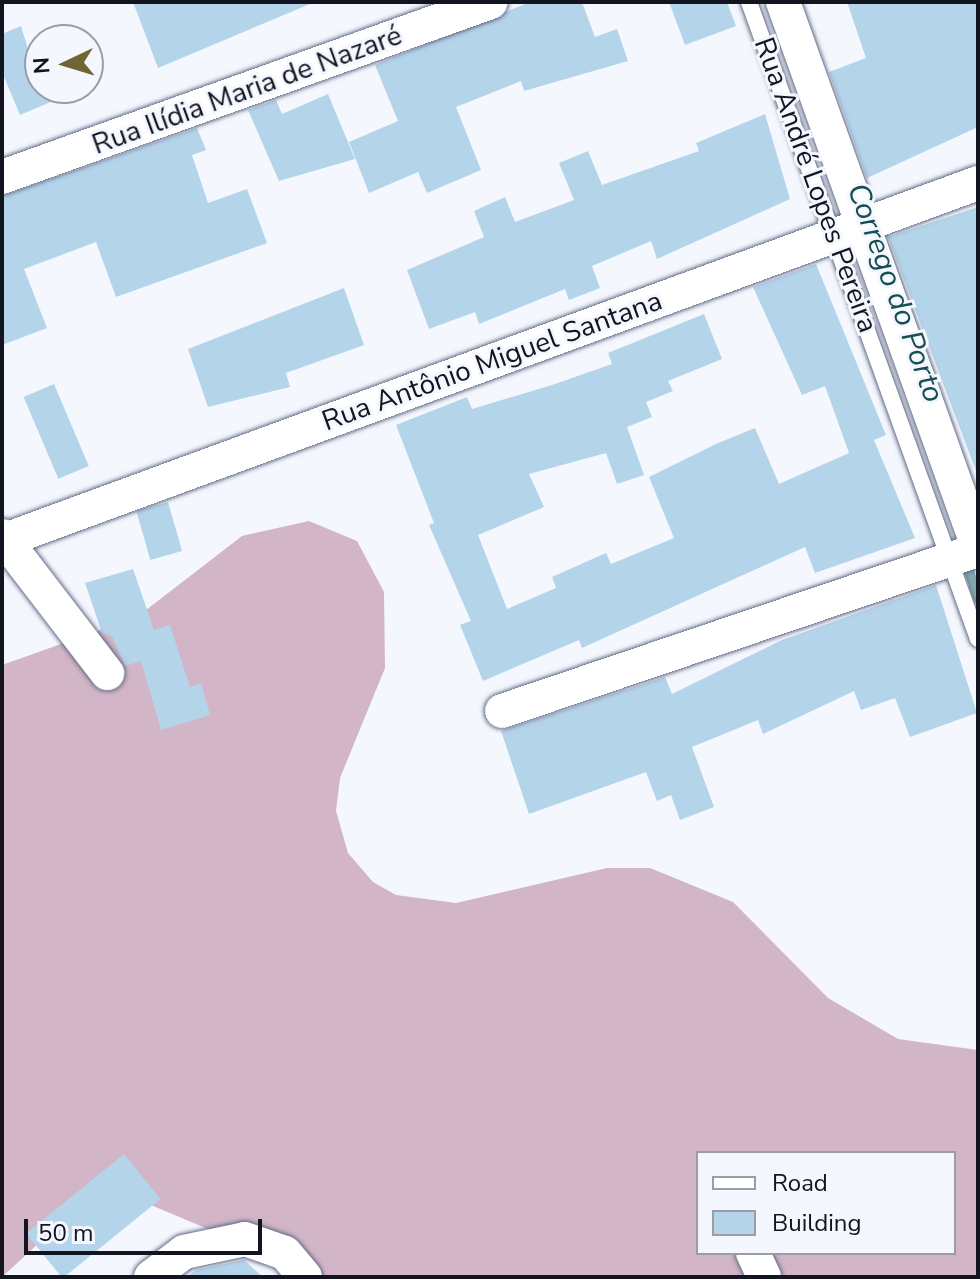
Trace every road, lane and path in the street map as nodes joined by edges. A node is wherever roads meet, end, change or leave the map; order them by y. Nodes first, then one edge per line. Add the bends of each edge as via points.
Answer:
1 (491, 2) edge
2 (749, 2) edge
3 (783, 2) edge
4 (2, 177) edge
5 (978, 183) edge
6 (849, 230) junction
7 (4, 538) edge
8 (970, 552) edge
9 (978, 639) edge
10 (107, 673) dead end
11 (502, 711) dead end
12 (754, 1255) edge
13 (151, 1277) edge
14 (305, 1277) edge
15 (764, 1277) edge

1 - 4 street, Rua Ilídia Maria de Nazaré
2 - 6 lane, Rua André Lopes Pereira
3 - 6 street, Rua André Lopes Pereira
5 - 6 street, Rua Antônio Miguel Santana
6 - 7 street, Rua Antônio Miguel Santana
6 - 8 street, Rua André Lopes Pereira
7 - 10 street
8 - 9 lane, Rua André Lopes Pereira
8 - 11 street
12 - 15 street
13 - 14 street via 184,1252 218,1241 267,1243

